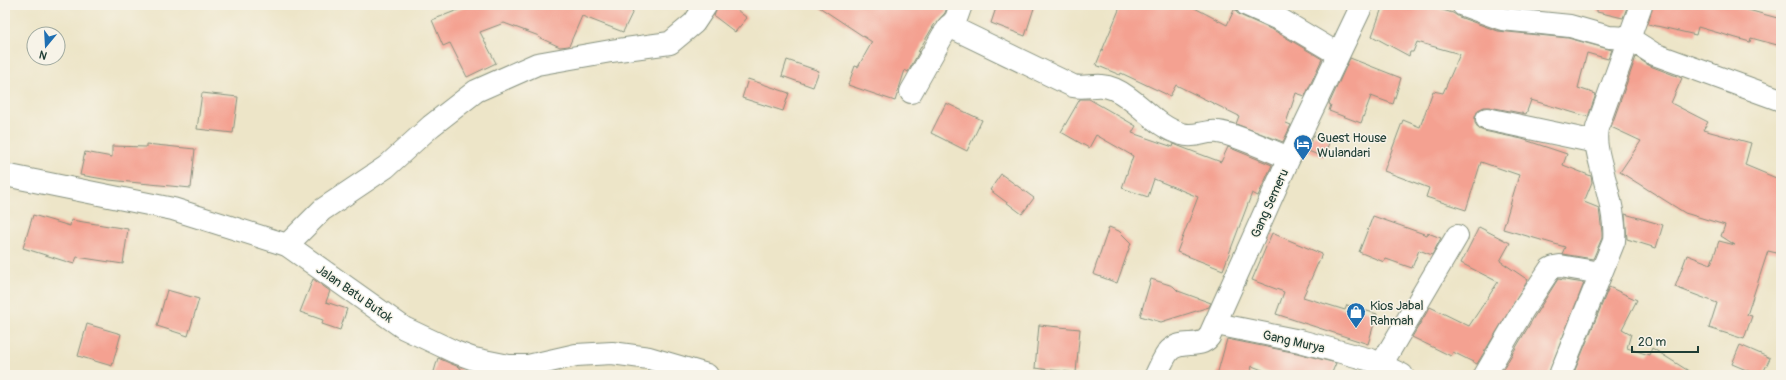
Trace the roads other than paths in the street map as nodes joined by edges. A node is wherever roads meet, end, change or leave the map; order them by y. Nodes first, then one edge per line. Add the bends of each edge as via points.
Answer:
1 (706, 5) edge
2 (961, 5) edge
3 (1247, 5) edge
4 (1362, 5) edge
5 (1463, 5) edge
6 (1641, 5) edge
7 (949, 26) junction
8 (1629, 38) junction
9 (1338, 54) junction
10 (911, 92) dead end
11 (1781, 100) edge
12 (1487, 119) dead end
13 (1596, 142) junction
14 (1289, 158) junction
15 (5, 175) edge
16 (1457, 236) dead end
17 (287, 245) junction
18 (1601, 273) junction
19 (1216, 324) junction
20 (1372, 367) edge
21 (525, 371) edge
22 (707, 375) edge
23 (1156, 375) edge
24 (1402, 375) edge
25 (1485, 375) edge
26 (1560, 375) edge

1 - 17 street via 694,23 670,43 537,64 476,91 431,126 386,167 322,210
2 - 7 street via 956,19
3 - 9 street via 1281,20
4 - 9 street, Gang Semeru
5 - 8 street via 1502,19 1570,26 1609,37
6 - 8 street
7 - 10 street
7 - 14 street via 1073,86 1081,88 1097,85 1115,89 1170,130 1190,136 1224,132
8 - 11 street via 1654,54
8 - 13 street via 1597,128
9 - 14 street, Gang Semeru
12 - 13 street
13 - 18 street via 1615,235
14 - 19 street, Gang Semeru
15 - 17 street, Jalan Batu Butok via 173,209
16 - 20 street
17 - 21 street, Jalan Batu Butok via 404,328 474,359
18 - 25 street via 1560,266 1550,269
18 - 26 street
19 - 20 street, Gang Murya via 1300,341
19 - 23 street, Gang Semeru via 1208,340 1203,343 1181,344 1172,348
20 - 24 street, Gang Murya
21 - 22 street, Jalan Batu Butok via 576,355 612,353 649,358

